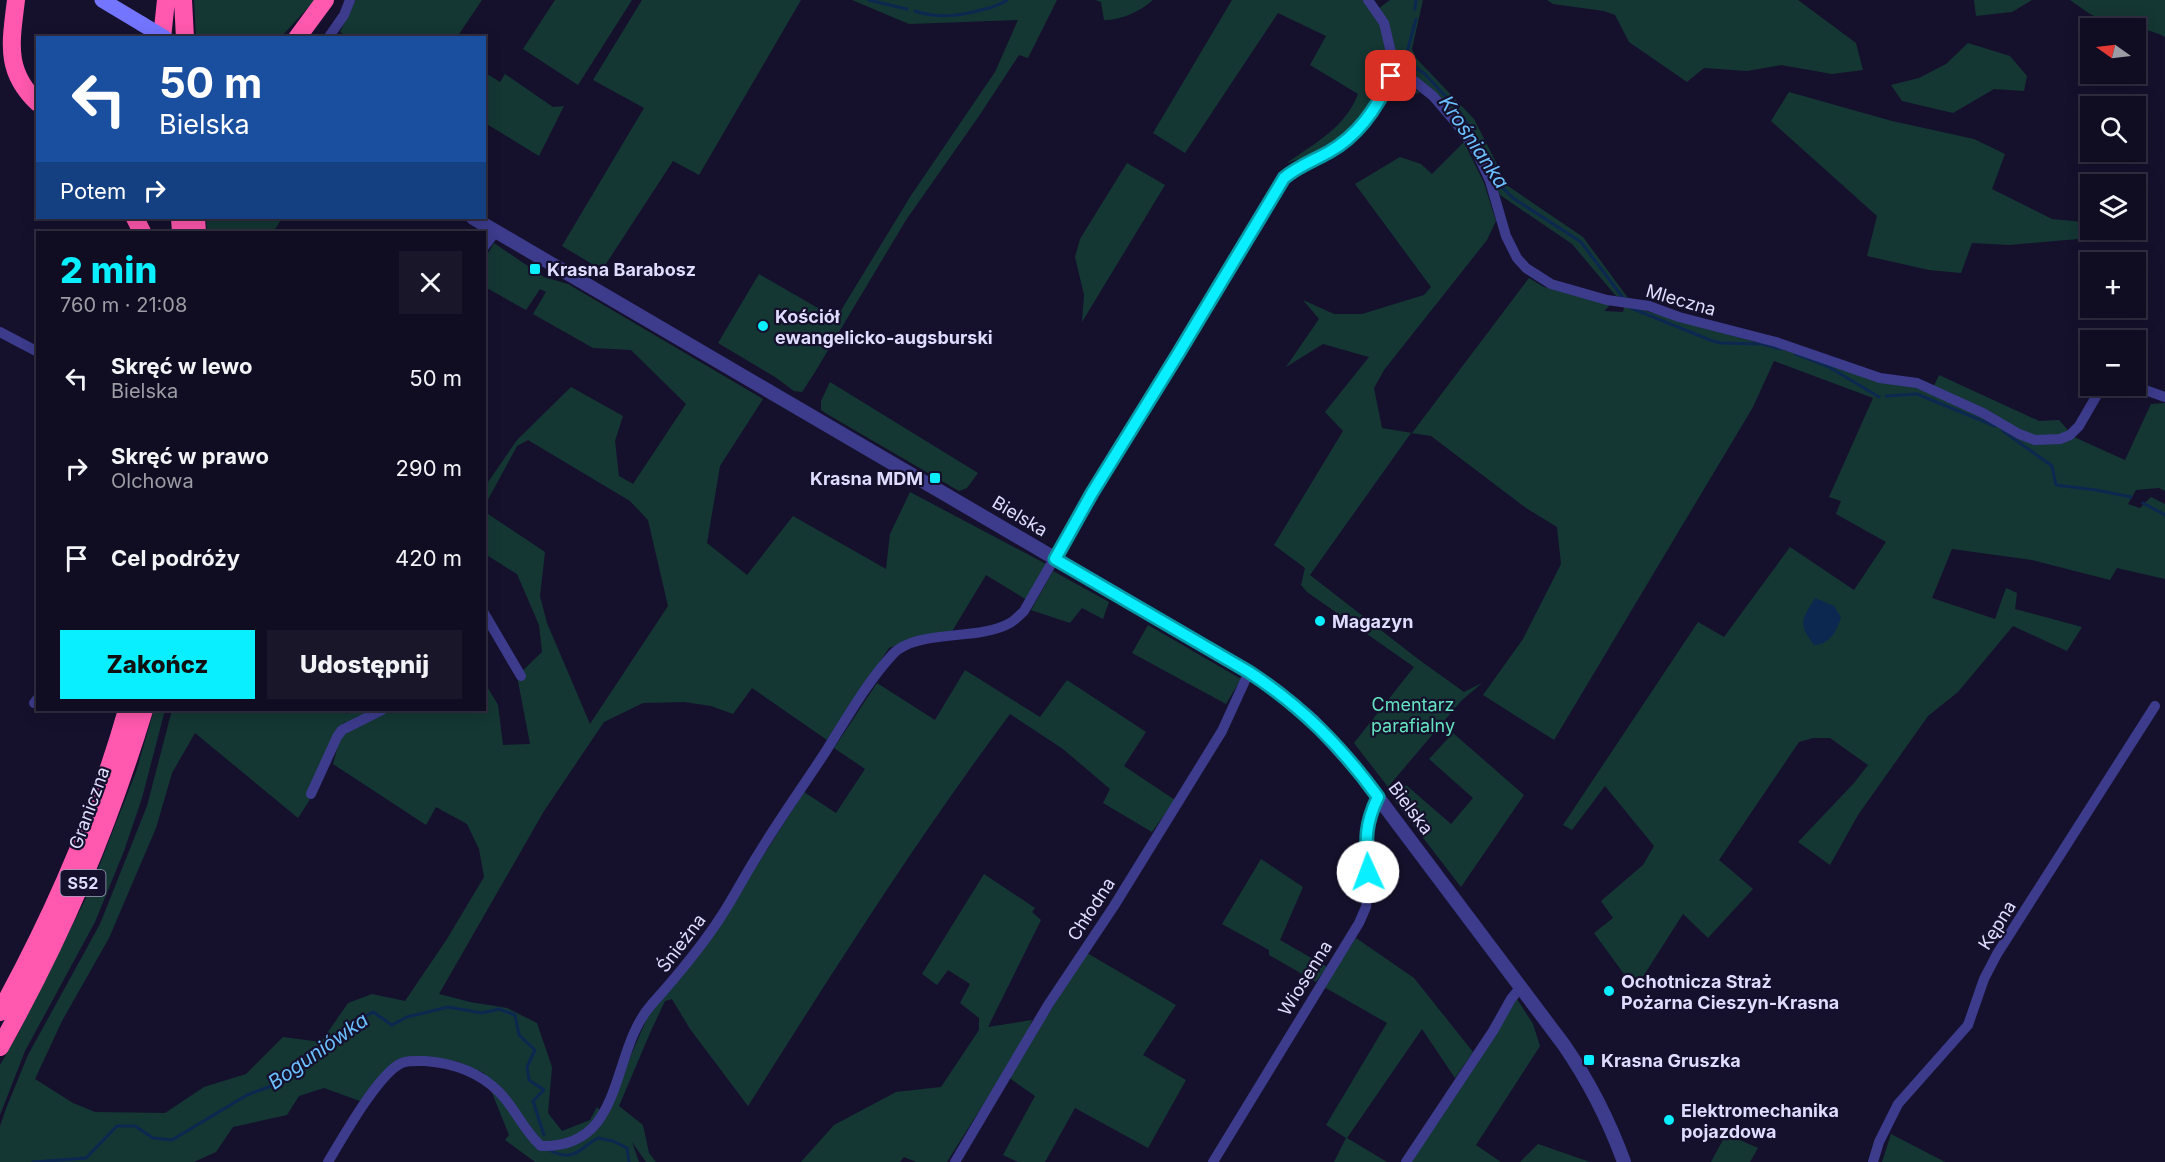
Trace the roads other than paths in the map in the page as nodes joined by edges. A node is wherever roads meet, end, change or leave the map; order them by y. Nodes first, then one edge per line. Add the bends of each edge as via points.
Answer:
1 (16, 0) edge
2 (27, 0) edge
3 (102, 0) edge
4 (166, 0) edge
5 (183, 0) edge
6 (325, 0) edge
7 (350, 0) edge
8 (1368, 0) edge
9 (13, 25) junction
10 (162, 36) edge
11 (165, 36) edge
12 (185, 36) edge
13 (298, 36) edge
14 (329, 36) edge
15 (1394, 65) junction
16 (36, 101) edge
17 (475, 219) edge
18 (496, 231) junction
19 (486, 244) edge
20 (0, 333) edge
21 (36, 351) edge
22 (2146, 390) edge
23 (2096, 396) edge
24 (2165, 397) edge
25 (1055, 559) junction
26 (486, 616) edge
27 (1249, 672) junction
28 (521, 676) dead end
29 (2155, 706) dead end
30 (127, 711) edge
31 (144, 711) edge
32 (380, 711) edge
33 (311, 794) dead end
34 (1378, 797) junction
35 (1520, 988) junction
36 (0, 1012) edge
37 (0, 1047) edge
38 (328, 1162) edge
39 (955, 1162) edge
40 (1213, 1162) edge
41 (1406, 1162) edge
42 (1624, 1162) edge
43 (1873, 1162) edge

1 - 9 highway
2 - 9 highway
3 - 10 main road, bridge
4 - 11 highway
5 - 12 highway
6 - 13 highway
7 - 14 street
8 - 15 street via 1384,23
9 - 16 highway via 12,61 23,87
15 - 23 street, Mleczna via 1433,96 1467,138 1490,181 1511,247 1526,268 1551,285 1648,306 1776,342 1880,378 1917,382 2035,440 2070,435
15 - 25 street via 1384,94 1356,131 1284,178
17 - 18 street, Bielska
18 - 19 street
18 - 25 street, Bielska
20 - 21 street
22 - 24 street
25 - 27 street, Bielska
25 - 38 street, Śnieżna via 1024,611 1012,623 974,634 934,638 895,652 759,852 710,933 676,979 645,1011 596,1126 567,1144 541,1146 501,1093 487,1081 449,1063 411,1061 398,1065 385,1078
26 - 28 street
27 - 34 street, Bielska via 1313,721
27 - 39 street, Chłodna via 1221,731 1048,1005
29 - 43 street, Kępna via 1997,954 1968,1025 1898,1104
30 - 36 highway, Graniczna / S52 via 74,861
31 - 37 highway, Graniczna / S52 via 88,871
32 - 33 street via 342,730
34 - 35 street, Bielska
34 - 40 street, Wiosenna via 1366,831 1368,892 1359,923
35 - 41 street
35 - 42 street, Bielska via 1587,1078

